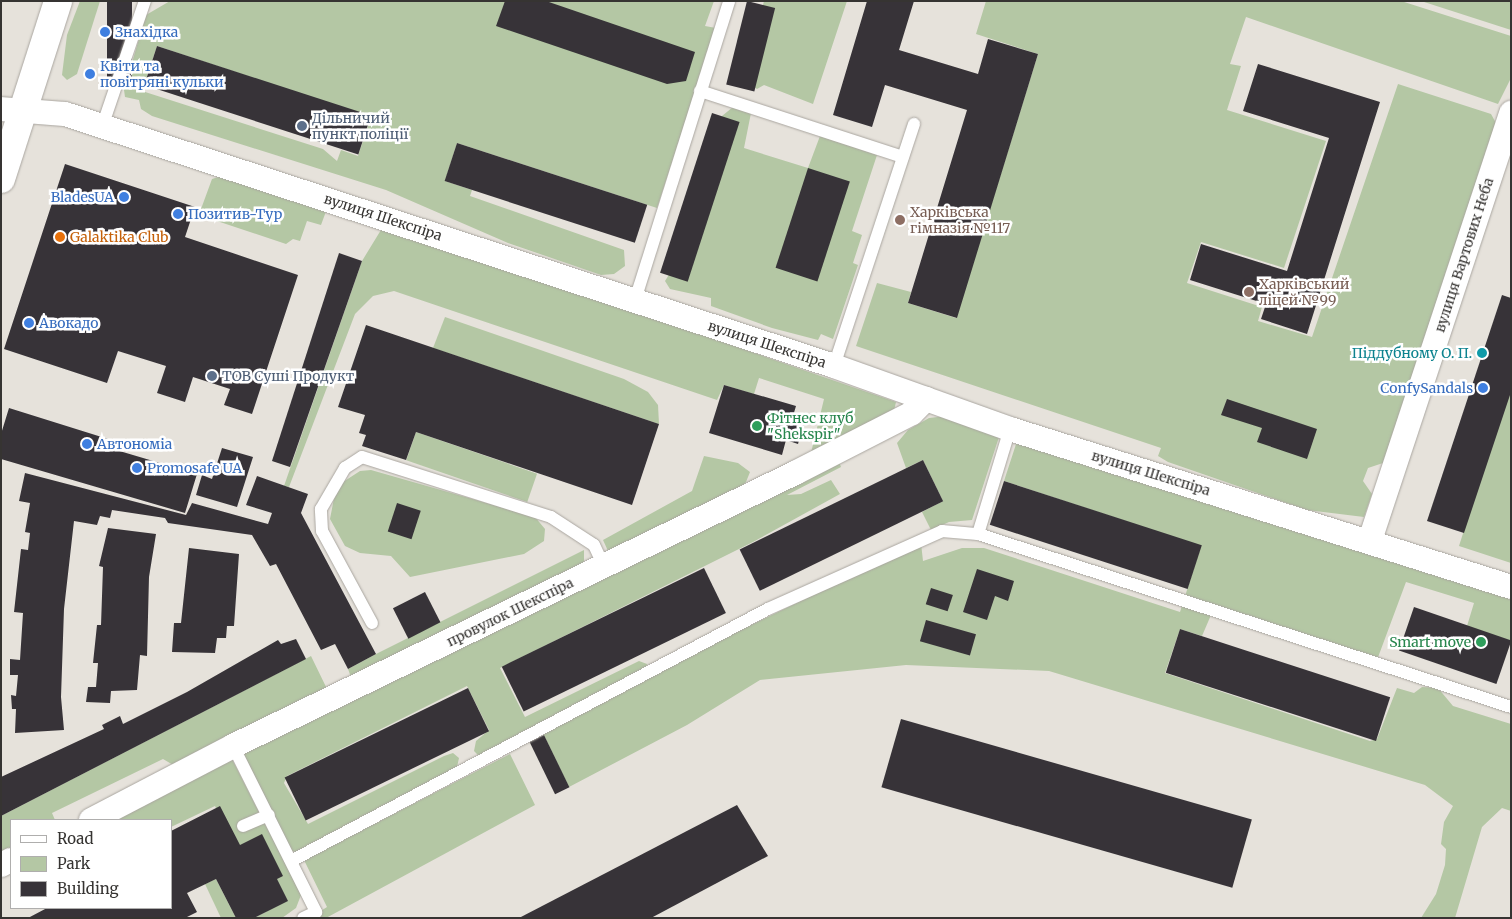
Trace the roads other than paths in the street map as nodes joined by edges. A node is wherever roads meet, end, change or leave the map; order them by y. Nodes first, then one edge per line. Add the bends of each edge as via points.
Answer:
1 (58, 1) edge
2 (145, 1) edge
3 (729, 1) edge
4 (700, 91) junction
5 (12, 110) edge
6 (1511, 113) edge
7 (914, 124) dead end
8 (102, 127) junction
9 (903, 157) junction
10 (1, 179) edge
11 (635, 300) junction
12 (834, 366) junction
13 (926, 399) junction
14 (1010, 429) junction
15 (978, 534) junction
16 (1370, 540) junction
17 (604, 566) junction
18 (1511, 587) edge
19 (372, 623) dead end
20 (1511, 706) edge
21 (233, 746) junction
22 (268, 815) junction
23 (93, 819) edge
24 (243, 826) dead end
25 (291, 861) junction
26 (303, 918) edge

1 - 5 street
2 - 8 lane
3 - 4 lane
4 - 9 lane
4 - 11 lane
5 - 8 street, вулиця Шекспіра via 66,114
5 - 10 street
6 - 16 street, вулиця Вартових Неба
7 - 9 lane
8 - 11 street, вулиця Шекспіра
9 - 12 lane
11 - 12 street, вулиця Шекспіра
12 - 13 street, вулиця Шекспіра
13 - 14 street, вулиця Шекспіра
13 - 17 street, провулок Шекспіра via 899,420
14 - 15 lane
14 - 16 street, вулиця Шекспіра
15 - 20 lane
15 - 25 lane via 942,531 768,609
16 - 18 street, вулиця Шекспіра
17 - 19 lane via 594,545 551,517 362,456 345,468 320,509 322,531
17 - 21 street, провулок Шекспіра
21 - 22 lane
21 - 23 street, провулок Шекспіра
22 - 24 lane
22 - 25 lane
25 - 26 lane via 316,912

